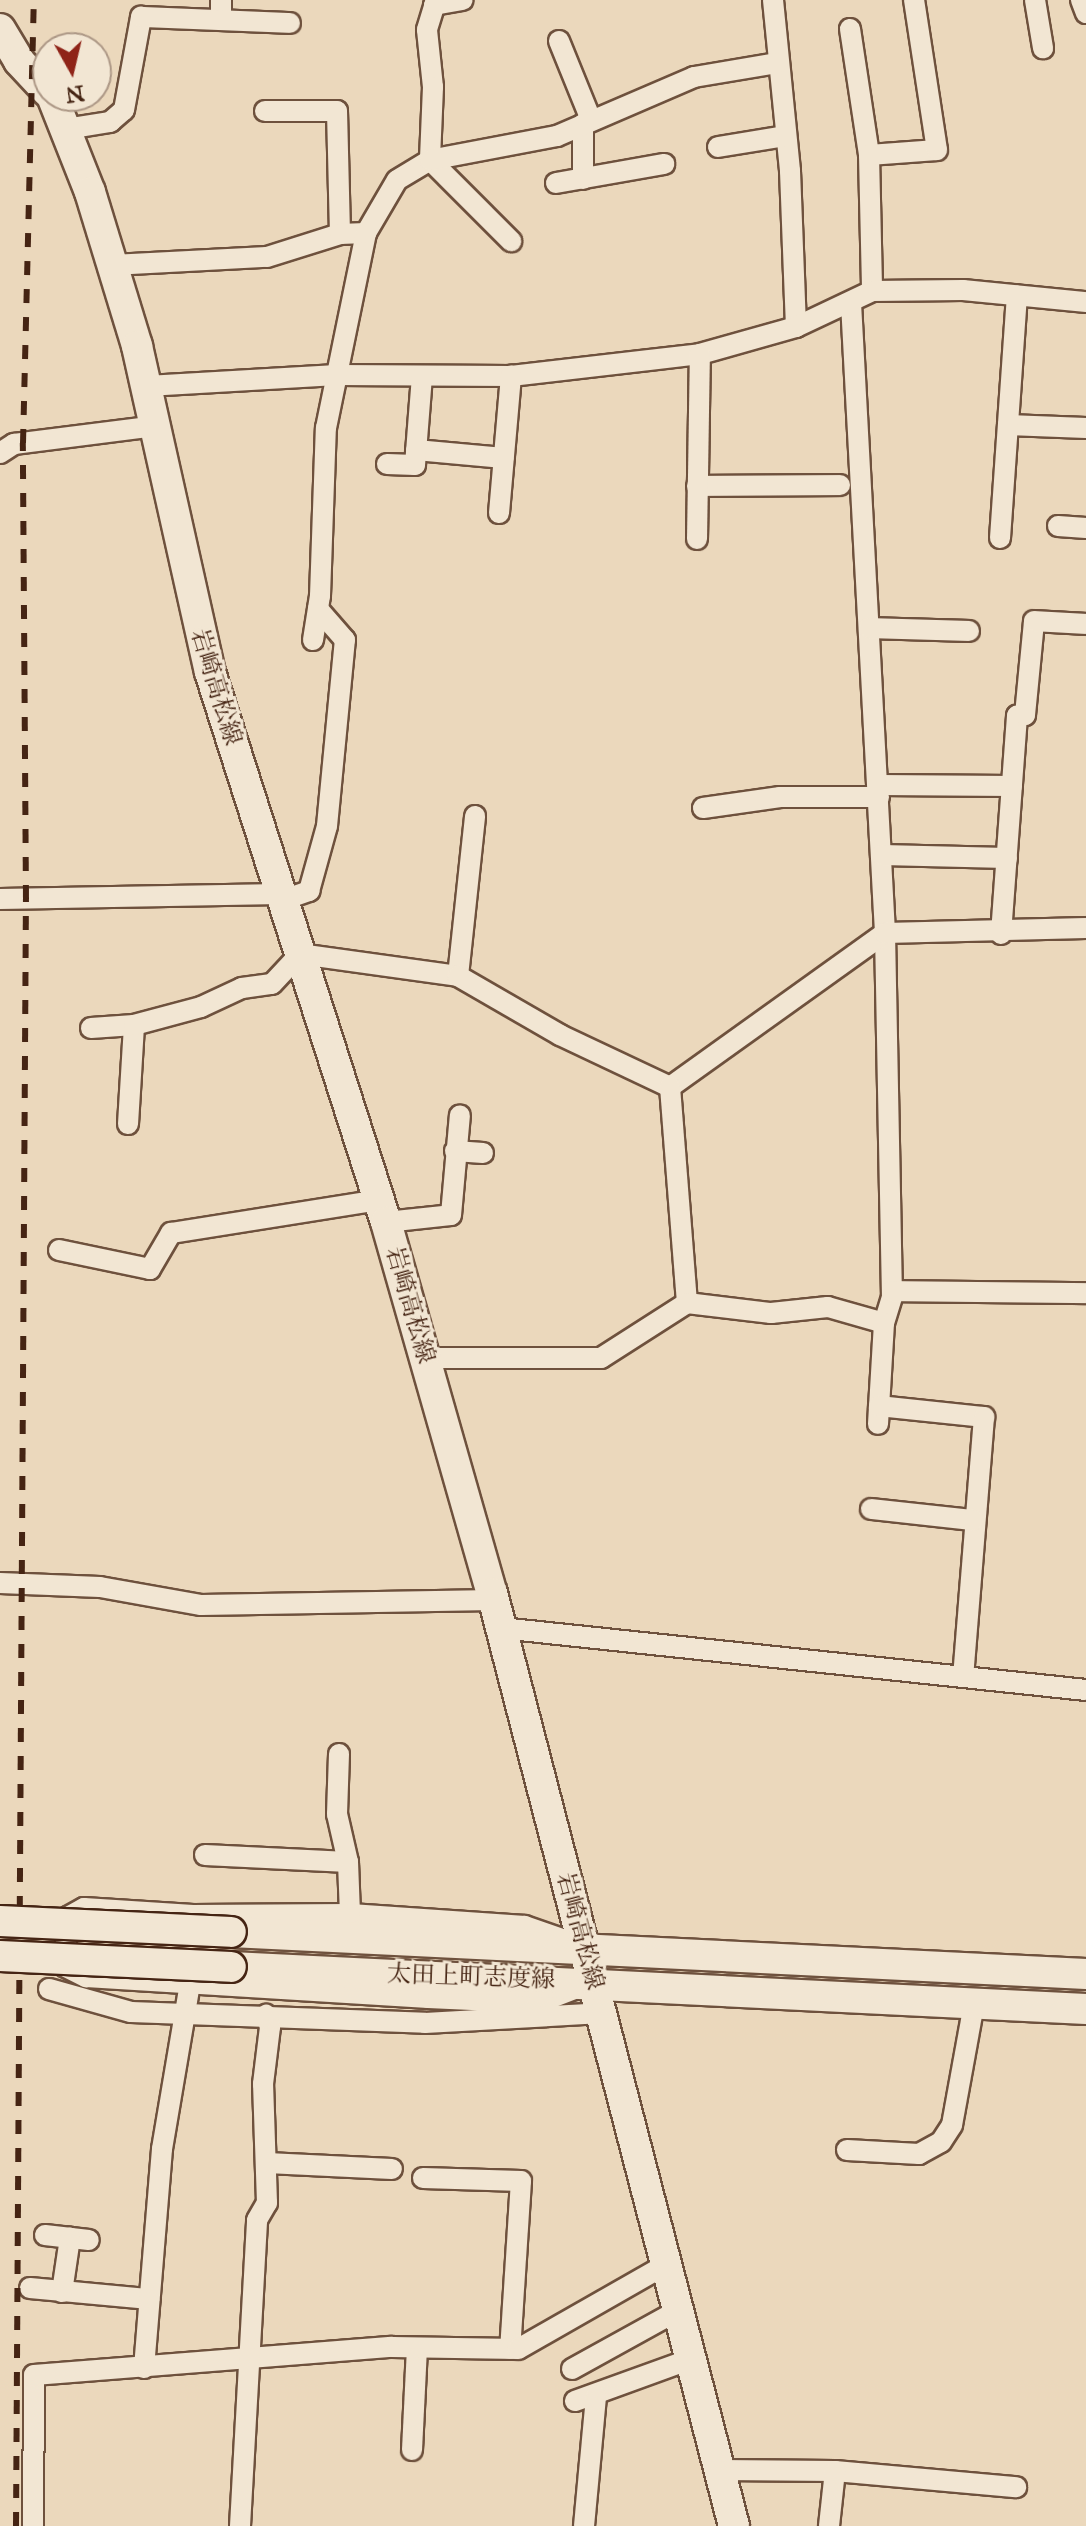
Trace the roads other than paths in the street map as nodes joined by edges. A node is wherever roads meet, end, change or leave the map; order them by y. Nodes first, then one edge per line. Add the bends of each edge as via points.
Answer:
1 (463, 0) edge
2 (773, 0) edge
3 (914, 0) edge
4 (1035, 0) edge
5 (1081, 0) edge
6 (435, 3) edge
7 (142, 8) edge
8 (221, 10) edge
9 (1086, 13) edge
10 (290, 23) dead end
11 (0, 29) edge
12 (850, 29) dead end
13 (559, 41) dead end
14 (1043, 48) dead end
15 (778, 63) junction
16 (32, 74) edge
17 (265, 111) dead end
18 (58, 112) edge
19 (587, 122) junction
20 (66, 129) junction
21 (786, 136) junction
22 (718, 147) dead end
23 (869, 155) junction
24 (430, 160) junction
25 (664, 164) dead end
26 (583, 179) junction
27 (556, 183) dead end
28 (366, 233) junction
29 (340, 234) junction
30 (511, 241) dead end
31 (112, 265) junction
32 (872, 291) junction
33 (1017, 296) junction
34 (1086, 302) edge
35 (851, 303) junction
36 (796, 327) junction
37 (700, 354) junction
38 (337, 375) junction
39 (422, 376) junction
40 (511, 376) junction
41 (147, 386) junction
42 (1008, 425) junction
43 (157, 426) junction
44 (1086, 428) edge
45 (416, 450) junction
46 (0, 453) edge
47 (504, 458) junction
48 (387, 464) dead end
49 (840, 485) dead end
50 (697, 486) junction
51 (499, 513) dead end
52 (1058, 526) dead end
53 (1086, 528) edge
54 (1000, 538) dead end
55 (697, 539) dead end
56 (318, 609) junction
57 (1086, 624) edge
58 (869, 628) junction
59 (969, 631) dead end
60 (313, 640) dead end
61 (1012, 786) junction
62 (879, 791) junction
63 (703, 808) dead end
64 (475, 816) dead end
65 (882, 855) junction
66 (1007, 858) junction
67 (282, 897) junction
68 (0, 899) edge
69 (1086, 928) edge
70 (885, 933) junction
71 (1001, 934) junction
72 (300, 954) junction
73 (458, 976) junction
74 (134, 1025) junction
75 (91, 1028) dead end
76 (670, 1087) junction
77 (460, 1115) dead end
78 (128, 1124) dead end
79 (455, 1151) junction
80 (483, 1153) dead end
81 (383, 1211) junction
82 (59, 1250) dead end
83 (892, 1291) junction
84 (1086, 1293) edge
85 (687, 1303) junction
86 (884, 1323) junction
87 (425, 1358) junction
88 (871, 1509) dead end
89 (973, 1520) junction
90 (0, 1583) edge
91 (497, 1614) junction
92 (963, 1676) junction
93 (1086, 1690) edge
94 (339, 1754) dead end
95 (205, 1855) dead end
96 (348, 1862) junction
97 (350, 1914) junction
98 (0, 1921) edge
99 (585, 1947) junction
100 (0, 1956) edge
101 (1086, 1974) edge
102 (594, 1982) junction
103 (49, 1989) dead end
104 (189, 1990) dead end
105 (974, 2004) junction
106 (1086, 2009) edge
107 (602, 2013) junction
108 (188, 2014) junction
109 (266, 2015) junction
110 (847, 2150) dead end
111 (267, 2163) junction
112 (392, 2169) dead end
113 (423, 2178) dead end
114 (45, 2235) dead end
115 (667, 2264) junction
116 (30, 2288) dead end
117 (62, 2292) junction
118 (149, 2299) junction
119 (679, 2310) junction
120 (417, 2348) junction
121 (510, 2349) junction
122 (691, 2359) junction
123 (247, 2362) junction
124 (144, 2368) junction
125 (572, 2369) dead end
126 (596, 2396) junction
127 (575, 2401) dead end
128 (412, 2450) dead end
129 (720, 2470) junction
130 (835, 2471) junction
131 (1016, 2487) dead end
132 (33, 2526) edge
133 (240, 2526) edge
134 (584, 2526) edge
135 (734, 2526) edge
136 (829, 2526) edge

1 - 6 street
2 - 15 street
3 - 23 street via 937,150
4 - 14 street
5 - 9 street
6 - 24 street via 427,30 433,87
7 - 8 street
7 - 20 street via 124,110 110,122
8 - 10 street
11 - 16 main road, 岩崎高松線
12 - 23 street
13 - 19 street
15 - 19 street via 694,77
15 - 21 street
17 - 29 street via 337,111
18 - 20 main road, 岩崎高松線
19 - 24 street via 557,136
19 - 26 street
20 - 31 main road, 岩崎高松線
21 - 22 street
21 - 36 street
23 - 32 street
24 - 28 street via 397,180
24 - 30 street
25 - 26 street
26 - 27 street
28 - 29 street
28 - 38 street
29 - 31 street via 267,257
31 - 41 main road, 岩崎高松線
32 - 33 street
32 - 35 street
33 - 34 street
33 - 42 street
35 - 36 street
35 - 58 street
36 - 37 street
37 - 40 street
37 - 50 street
38 - 39 street
38 - 41 street
38 - 56 street via 326,428
39 - 40 street
39 - 45 street
40 - 47 street
41 - 43 main road, 岩崎高松線
42 - 44 street
42 - 54 street
43 - 46 street via 14,444
43 - 67 main road, 岩崎高松線 via 196,621
45 - 47 street
45 - 48 street via 415,465
47 - 51 street
49 - 50 street
50 - 55 street
52 - 53 street
56 - 60 street
56 - 67 street via 345,640 327,826 309,891
57 - 61 street via 1034,621 1025,715 1017,716
58 - 59 street
58 - 62 street
61 - 62 street
61 - 66 street
62 - 63 street
62 - 65 street
64 - 73 street
65 - 66 street
65 - 70 street
66 - 71 street
67 - 68 street
67 - 72 main road, 岩崎高松線
69 - 71 street
70 - 71 street
70 - 76 street
70 - 83 street
72 - 73 street
72 - 74 street via 272,984 242,988 201,1007
72 - 81 main road, 岩崎高松線
73 - 76 street via 560,1035
74 - 75 street
74 - 78 street
76 - 85 street
77 - 79 street
79 - 80 street
79 - 81 street via 451,1215
81 - 82 street via 171,1233 150,1269
81 - 87 main road, 岩崎高松線
83 - 84 street
83 - 86 street
85 - 86 street via 771,1313 828,1307
85 - 87 street via 601,1358
86 - 89 street via 878,1415 984,1417
87 - 91 main road, 岩崎高松線
88 - 89 street
89 - 92 street via 974,1576
90 - 91 street via 100,1587 201,1605
91 - 92 street
91 - 99 main road, 岩崎高松線
92 - 93 street
94 - 96 street via 337,1814
95 - 96 street
96 - 97 street
97 - 99 street via 525,1926
97 - 102 street via 193,1919 84,1908 68,1917 64,1966 86,1977 538,2003
98 - 99 main road, 太田上町志度線, bridge
99 - 101 main road, 太田上町志度線
99 - 102 main road, 岩崎高松線
100 - 102 main road, 太田上町志度線, bridge
102 - 105 main road, 太田上町志度線
102 - 107 main road, 岩崎高松線
103 - 108 street via 115,2009
104 - 108 street
105 - 106 main road, 太田上町志度線
105 - 110 street via 952,2125 941,2142 919,2154
107 - 109 street via 425,2023
107 - 115 main road, 岩崎高松線
108 - 109 street
108 - 118 street via 162,2149
109 - 111 street
111 - 112 street
111 - 123 street via 267,2203 257,2220
113 - 121 street via 521,2181
114 - 117 street via 79,2239
115 - 119 main road, 岩崎高松線
115 - 121 street
116 - 117 street
117 - 118 street
118 - 124 street
119 - 122 main road, 岩崎高松線
119 - 125 street
120 - 121 street
120 - 123 street
120 - 128 street
122 - 126 street
122 - 129 main road, 岩崎高松線
123 - 124 street
123 - 133 street
124 - 132 street via 34,2375
126 - 127 street
126 - 134 street
129 - 130 street
129 - 135 main road, 岩崎高松線
130 - 131 street
130 - 136 street

